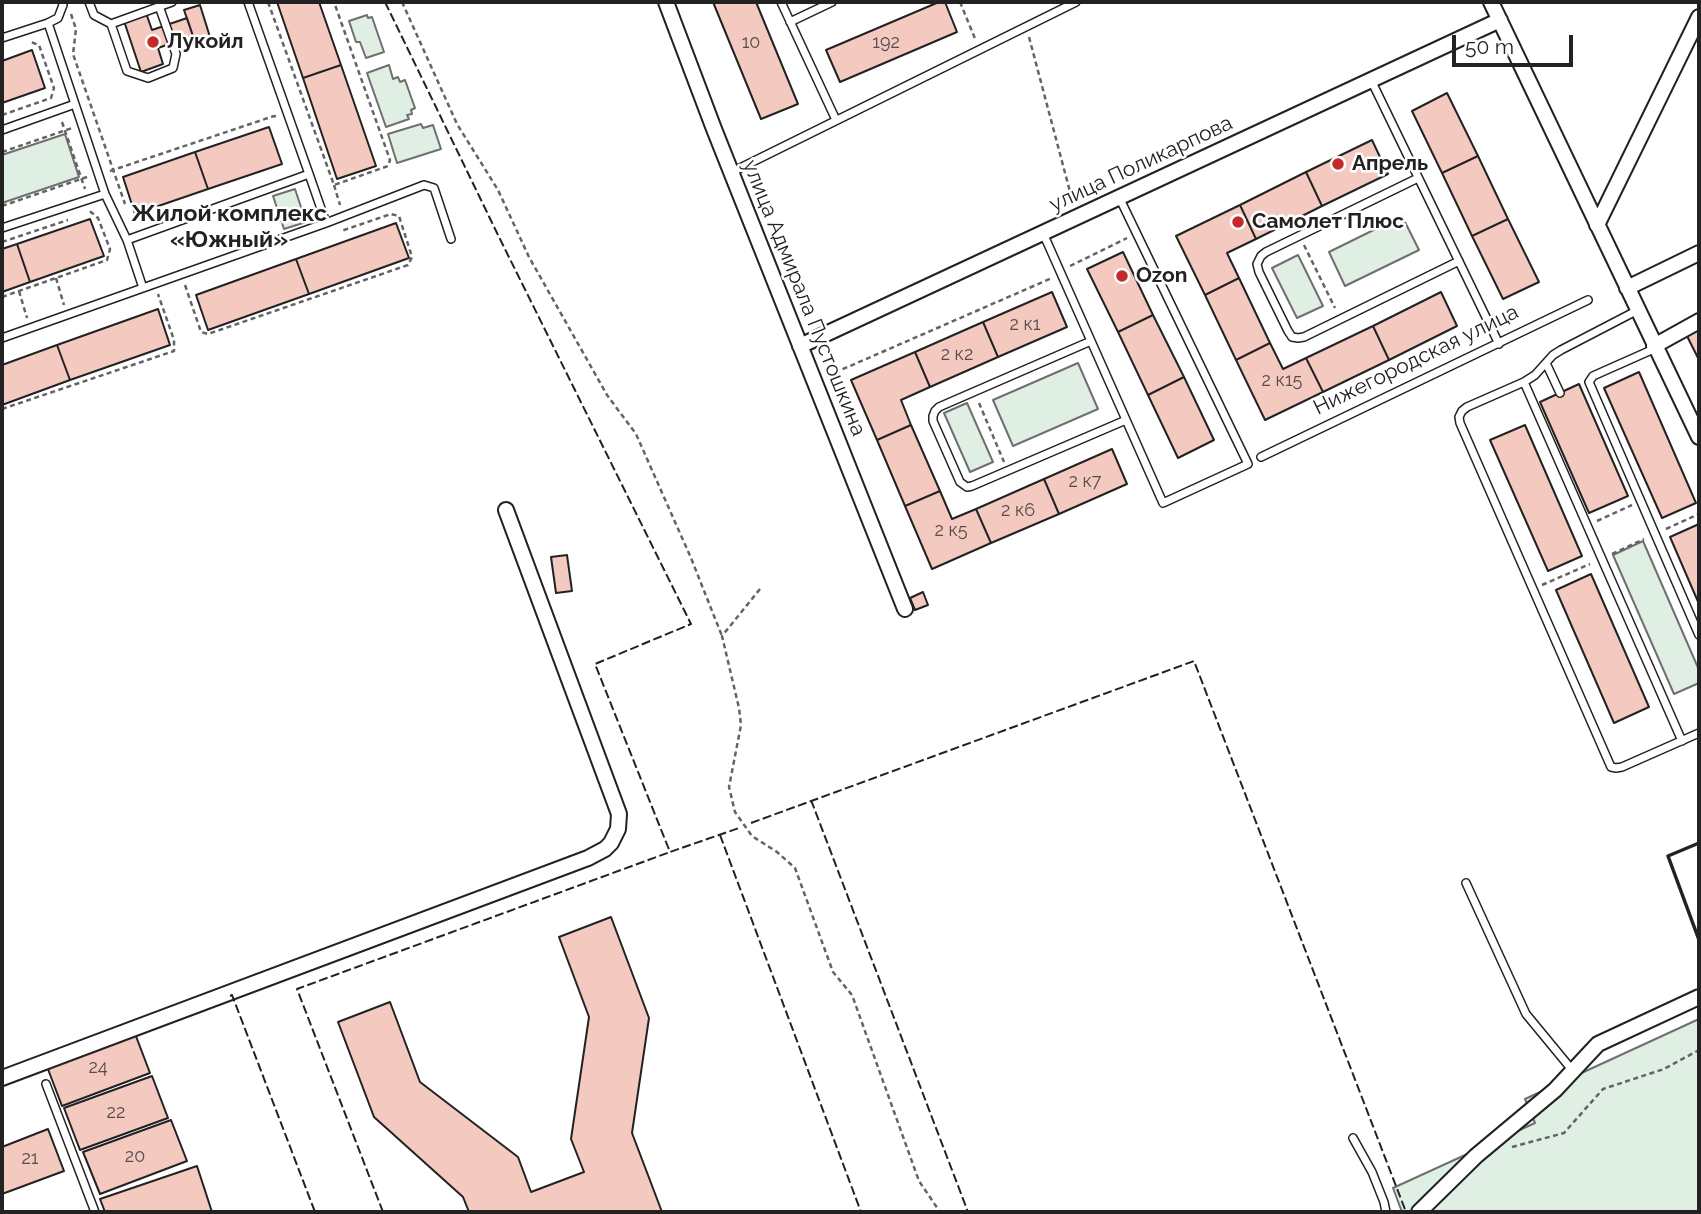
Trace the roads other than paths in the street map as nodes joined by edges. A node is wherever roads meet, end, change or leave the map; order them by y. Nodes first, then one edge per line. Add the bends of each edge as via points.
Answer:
1 (62, 2) edge
2 (89, 2) edge
3 (172, 2) edge
4 (248, 2) edge
5 (666, 2) edge
6 (782, 2) edge
7 (832, 2) edge
8 (1076, 2) edge
9 (159, 6) junction
10 (1497, 9) edge
11 (1699, 17) edge
12 (790, 22) junction
13 (48, 23) junction
14 (111, 24) junction
15 (2, 38) edge
16 (1371, 80) junction
17 (75, 104) junction
18 (836, 120) junction
19 (2, 130) edge
20 (731, 172) junction
21 (309, 174) junction
22 (1418, 178) junction
23 (105, 194) junction
24 (1119, 197) junction
25 (326, 223) junction
26 (1597, 225) junction
27 (2, 228) edge
28 (1042, 233) junction
29 (451, 239) dead end
30 (127, 240) junction
31 (1699, 253) edge
32 (1459, 261) junction
33 (143, 288) junction
34 (1627, 288) junction
35 (1588, 300) dead end
36 (1638, 310) junction
37 (1699, 321) edge
38 (2, 338) edge
39 (1091, 341) junction
40 (1499, 344) junction
41 (800, 346) junction
42 (1655, 347) junction
43 (1546, 363) junction
44 (1524, 382) junction
45 (1560, 393) dead end
46 (1126, 420) junction
47 (1699, 437) edge
48 (1261, 457) dead end
49 (506, 510) dead end
50 (905, 610) dead end
51 (1699, 635) edge
52 (1699, 733) edge
53 (1682, 741) junction
54 (1466, 883) dead end
55 (1699, 997) edge
56 (1574, 1072) junction
57 (2, 1077) edge
58 (46, 1084) dead end
59 (1353, 1138) dead end
60 (95, 1212) edge
61 (1386, 1212) edge
62 (1419, 1212) edge

1 - 13 lane via 58,19
2 - 14 lane via 94,15
3 - 9 lane
4 - 21 lane
5 - 20 street, улица Адмирала Пустошкина
6 - 12 lane
7 - 12 lane
8 - 18 lane
9 - 14 lane
9 - 14 lane via 176,54 173,68 148,78 127,71
10 - 16 street, улица Поликарпова
10 - 26 street
11 - 26 street
12 - 18 lane
13 - 15 lane
13 - 17 lane
16 - 22 lane
16 - 24 street, улица Поликарпова
17 - 19 lane
17 - 23 lane
18 - 20 lane
20 - 41 street, улица Адмирала Пустошкина
21 - 25 lane
21 - 30 lane
22 - 32 lane
22 - 32 lane via 1261,256 1259,272 1287,331 1298,338
23 - 27 lane
23 - 30 lane
24 - 28 street, улица Поликарпова
24 - 46 lane via 1248,464 1163,503
25 - 29 lane via 424,185 434,188
25 - 33 lane
26 - 34 street
28 - 39 lane
28 - 41 street, улица Поликарпова
30 - 33 lane
31 - 34 street
32 - 40 lane
33 - 38 lane
34 - 36 street
35 - 40 lane, Нижегородская улица
36 - 42 street
36 - 43 lane via 1561,350
37 - 42 street
39 - 46 lane
39 - 46 lane via 935,411 933,421 960,482 972,486
40 - 48 lane, Нижегородская улица
41 - 50 street, улица Адмирала Пустошкина
42 - 47 street
42 - 51 lane via 1592,376 1589,382
43 - 44 lane
43 - 45 lane
44 - 53 lane
44 - 53 lane via 1467,407 1459,417 1532,589 1611,767 1622,767
49 - 57 street via 619,814 611,843 588,858
52 - 53 lane
54 - 56 lane via 1526,1014
55 - 56 street via 1598,1044
56 - 62 street
58 - 60 lane
59 - 61 lane via 1372,1172

